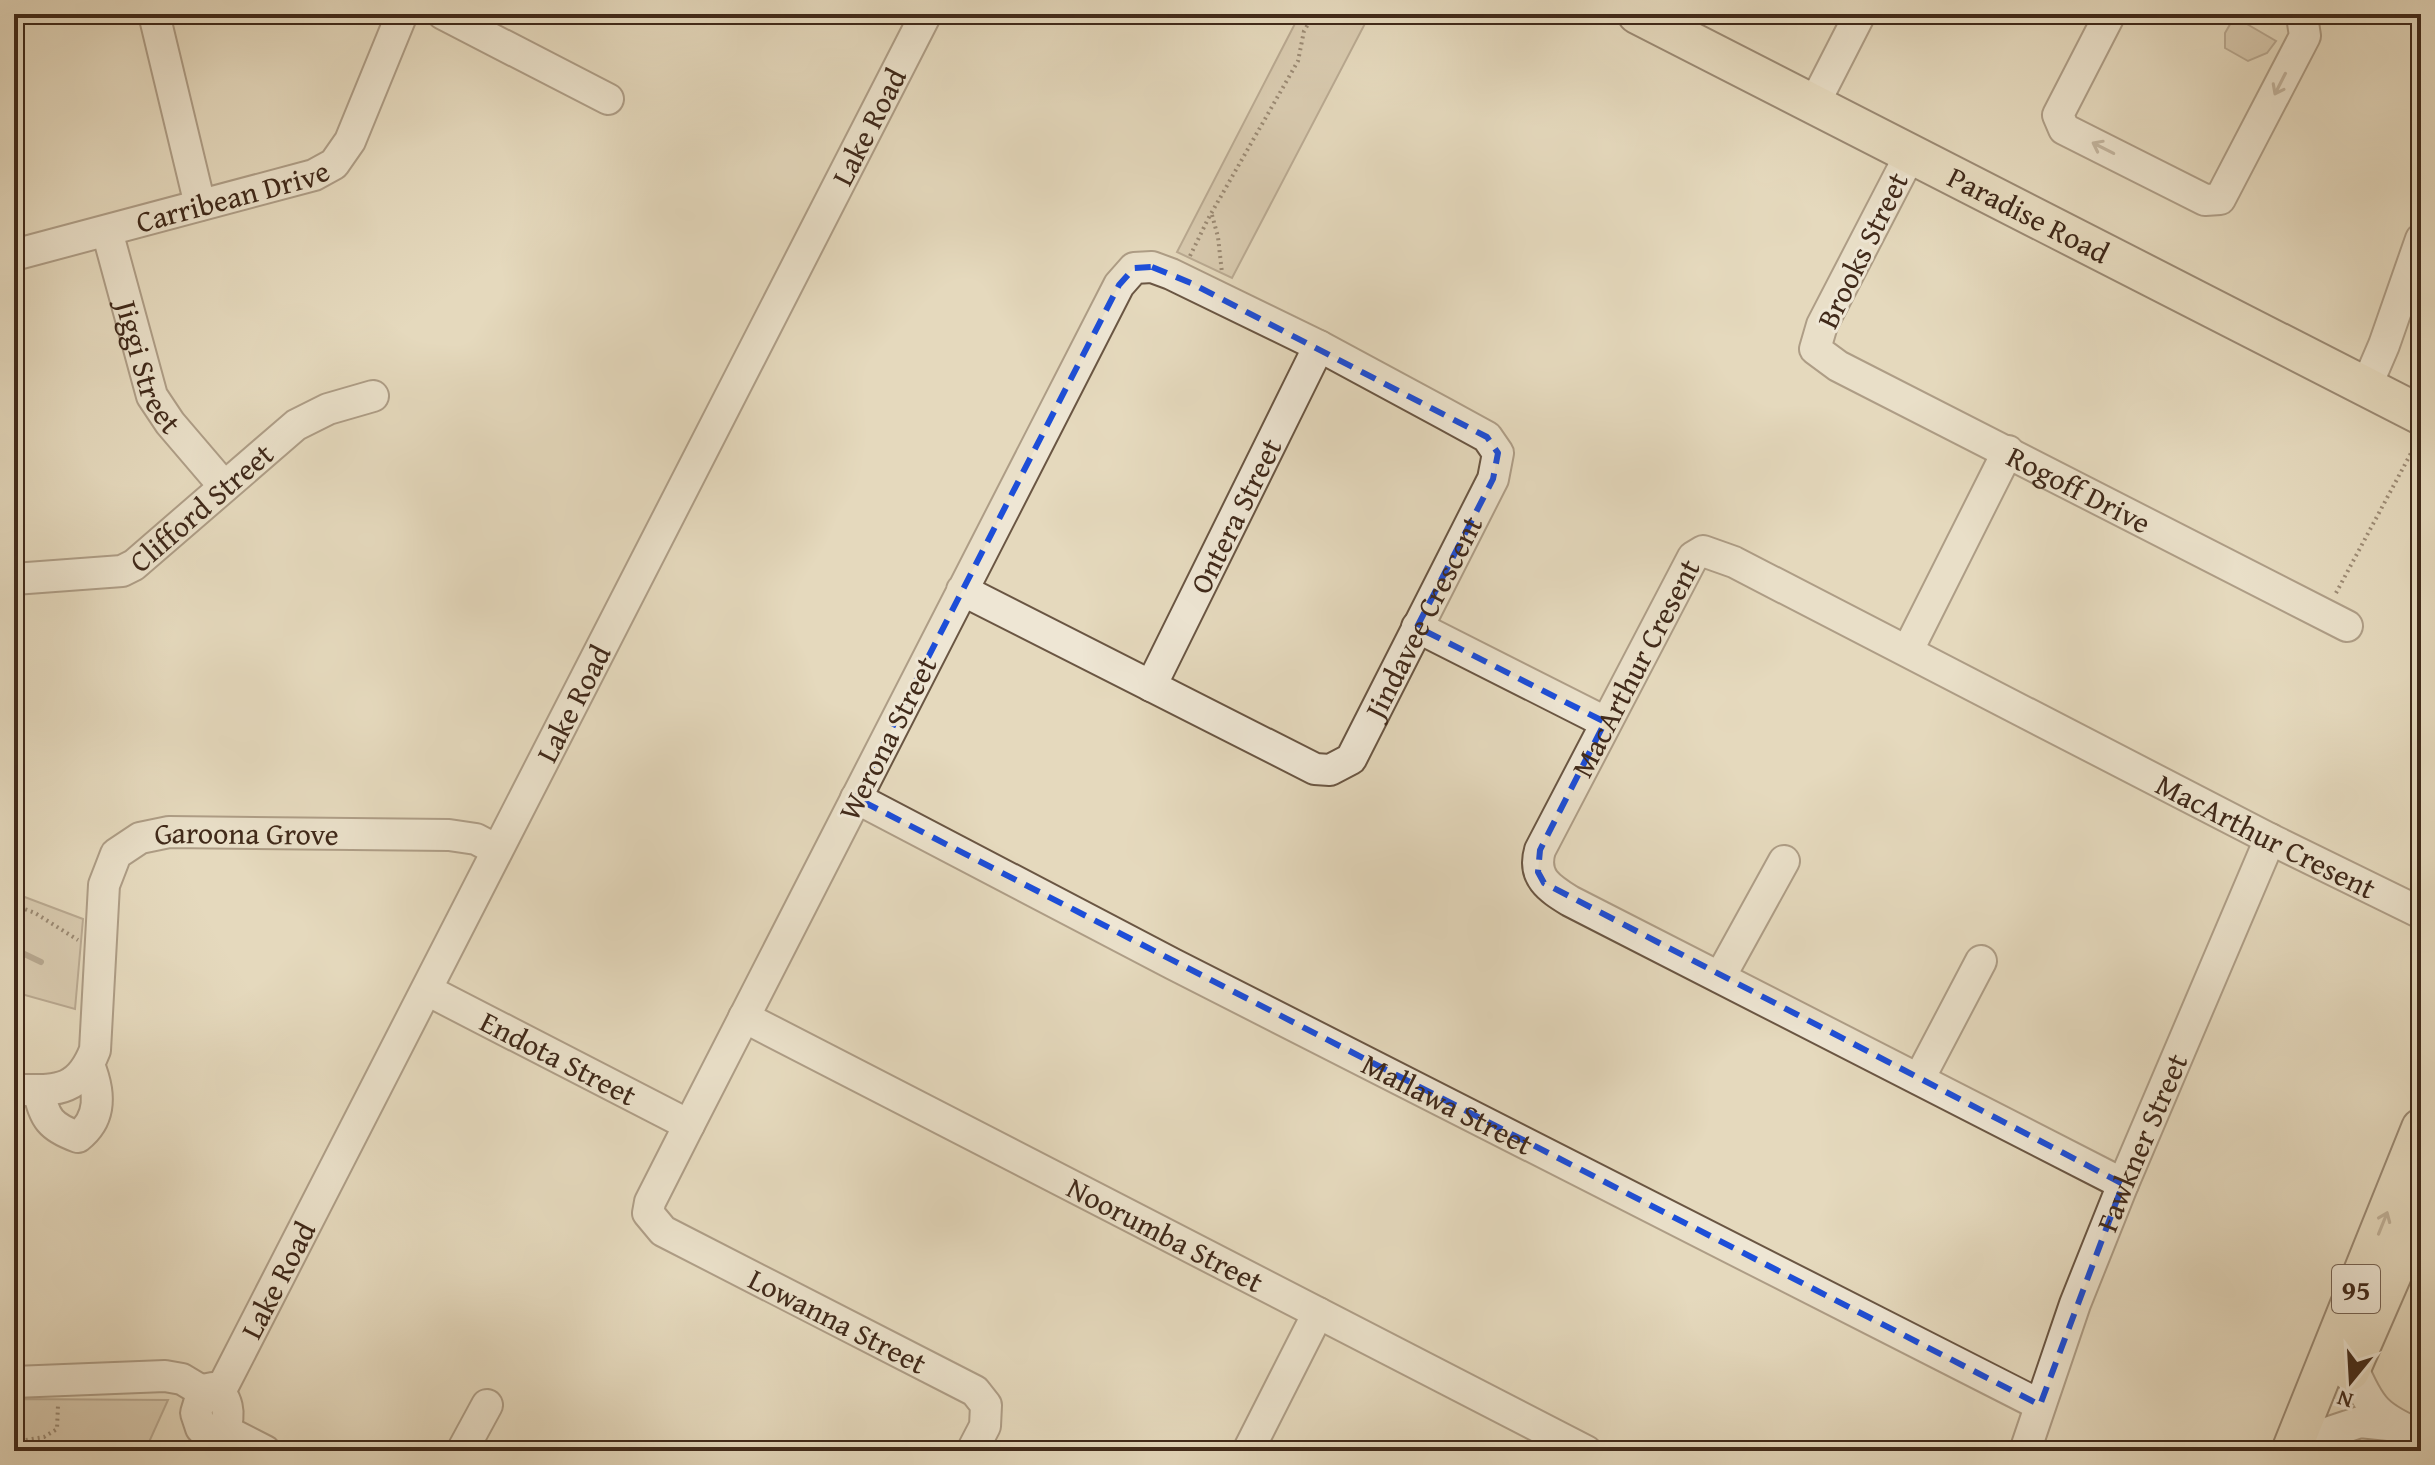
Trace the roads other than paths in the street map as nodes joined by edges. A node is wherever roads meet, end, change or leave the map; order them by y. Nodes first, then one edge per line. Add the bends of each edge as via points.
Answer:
1 (154, 14) edge
2 (402, 14) edge
3 (443, 14) edge
4 (926, 14) edge
5 (1637, 14) edge
6 (1860, 14) edge
7 (2110, 14) edge
8 (2299, 14) edge
9 (608, 99) dead end
10 (1814, 104) junction
11 (1911, 153) junction
12 (200, 205) junction
13 (107, 231) junction
14 (2421, 239) edge
15 (14, 255) edge
16 (1134, 268) joint
17 (1319, 346) junction
18 (1815, 349) joint
19 (2366, 387) junction
20 (373, 396) dead end
21 (2420, 428) edge
22 (2008, 451) junction
23 (223, 485) junction
24 (14, 579) edge
25 (962, 590) junction
26 (2347, 626) dead end
27 (1417, 627) junction
28 (1908, 650) junction
29 (1151, 686) junction
30 (1605, 722) junction
31 (856, 798) junction
32 (2270, 839) junction
33 (497, 850) junction
34 (1784, 861) dead end
35 (2421, 913) edge
36 (1981, 961) dead end
37 (1720, 977) junction
38 (427, 990) junction
39 (744, 1017) junction
40 (89, 1065) junction
41 (1919, 1079) junction
42 (26, 1090) edge
43 (689, 1125) junction
44 (2421, 1128) edge
45 (2123, 1184) junction
46 (2421, 1208) edge
47 (648, 1213) joint
48 (1318, 1313) junction
49 (2352, 1366) junction
50 (14, 1382) edge
51 (211, 1392) junction
52 (487, 1405) dead end
53 (2040, 1405) junction
54 (2410, 1431) edge
55 (206, 1437) edge
56 (1541, 1441) edge
57 (2321, 1443) edge
58 (265, 1451) edge
59 (462, 1451) edge
60 (972, 1451) edge
61 (1248, 1451) edge
62 (1586, 1451) edge
63 (2025, 1451) edge
64 (2291, 1451) edge

1 - 12 street
2 - 12 street, Carribean Drive via 350,141 334,164 314,175
3 - 9 street
4 - 33 street, Lake Road
5 - 10 main road, Paradise Road
6 - 10 street
8 -> 7 street via 2305,36 2220,199 2205,200 2064,129 2058,115
10 - 11 main road, Paradise Road
11 - 18 street, Brooks Street via 1822,325
11 - 19 main road, Paradise Road
12 - 13 street, Carribean Drive
13 - 15 street, Carribean Drive
13 - 23 street, Jiggi Street via 152,396
14 - 19 street
16 - 17 street, Jindavee Crescent via 1171,274
16 - 25 street, Werona Street via 1119,285
17 - 27 street, Jindavee Crescent via 1487,437 1498,453 1493,479
17 - 29 street, Ontera Street
18 - 22 street, Rogoff Drive via 1838,366
19 - 21 main road, Paradise Road
20 - 23 street, Clifford Street via 296,425
22 - 26 street, Rogoff Drive
22 - 28 street
23 - 24 street, Clifford Street via 145,558 122,571
25 - 29 street, Jindavee Crescent
25 - 31 street, Werona Street
27 - 29 street, Jindavee Crescent via 1351,759 1330,770 1315,769
27 - 30 street
28 - 30 street, MacArthur Cresent via 1703,551 1684,570
28 - 32 street, MacArthur Cresent
30 - 37 street, MacArthur Cresent via 1540,850 1538,872 1570,901
31 - 39 street, Werona Street
31 - 53 street, Mallawa Street
32 - 35 street, MacArthur Cresent
32 - 45 street, Fawkner Street
33 - 38 street, Lake Road
33 - 40 street, Garoona Grove via 476,839 449,835 169,832 140,838 116,854 104,885 95,1050
34 - 37 street
36 - 41 street
37 - 41 street, MacArthur Cresent
38 - 43 street, Endota Street
38 - 51 street, Lake Road
39 - 43 street, Werona Street
39 - 48 street, Noorumba Street
40 - 42 street, Garoona Grove via 72,1084
40 - 42 street, Garoona Grove via 97,1084 97,1111 78,1137 51,1124
41 - 45 street, MacArthur Cresent
43 - 47 street, Werona Street
64 -> 44 main road, 95
45 - 53 street, Fawkner Street
46 - 49 main road, 95
47 - 60 street, Lowanna Street via 663,1231 975,1391 986,1405 985,1426
48 - 56 street, Noorumba Street
48 - 61 street
49 - 54 street via 2367,1400
49 - 57 main road, 95
50 - 51 street via 165,1376
51 - 55 street via 224,1398 227,1412
52 - 59 street
53 - 63 street, Fawkner Street
54 - 57 street via 2360,1422
55 - 58 street
56 - 62 street, Noorumba Street

